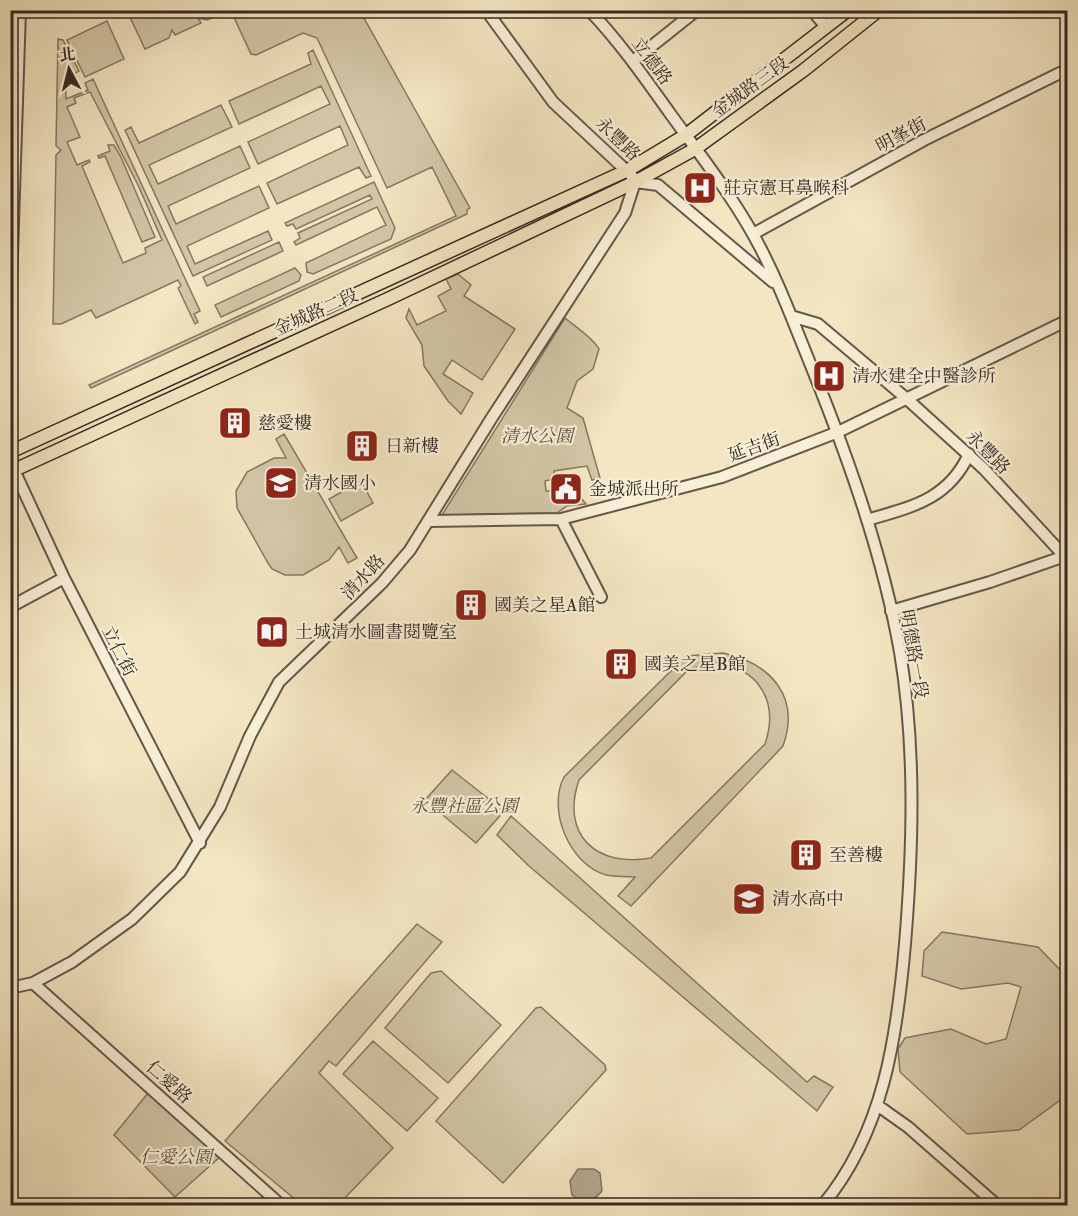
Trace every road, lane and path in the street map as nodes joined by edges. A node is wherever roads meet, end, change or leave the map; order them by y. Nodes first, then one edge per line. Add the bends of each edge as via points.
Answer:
1 (20, 10) edge
2 (486, 10) edge
3 (589, 10) edge
4 (697, 10) edge
5 (812, 10) edge
6 (848, 10) edge
7 (879, 10) edge
8 (826, 27) junction
9 (633, 61) junction
10 (1068, 69) edge
11 (13, 110) edge
12 (686, 135) junction
13 (695, 148) junction
14 (628, 170) junction
15 (635, 182) junction
16 (753, 234) junction
17 (777, 285) junction
18 (10, 314) edge
19 (791, 316) junction
20 (1068, 320) edge
21 (908, 399) junction
22 (838, 432) junction
23 (11, 452) edge
24 (969, 454) junction
25 (12, 471) edge
26 (561, 519) junction
27 (867, 520) junction
28 (429, 521) junction
29 (1066, 557) edge
30 (64, 579) junction
31 (601, 597) dead end
32 (10, 607) edge
33 (891, 611) junction
34 (200, 843) junction
35 (33, 983) junction
36 (10, 988) edge
37 (877, 1105) junction
38 (282, 1206) edge
39 (822, 1206) edge
40 (998, 1206) edge

1 - 11 street
2 - 14 street, 永豐路 via 553,102
3 - 9 street, 立德路
4 - 9 street
5 - 8 street
6 - 8 main road, 金城路三段
7 - 13 main road, 金城路三段
8 - 12 main road, 金城路三段
9 - 12 street, 立德路
10 - 16 street, 明峯街 via 924,140
11 - 18 street
12 - 13 street, 明德路一段
12 - 14 main road, 金城路三段
13 - 15 main road, 金城路三段
13 - 16 street, 明德路一段
14 - 15 street, 永豐路
14 - 23 main road, 金城路二段
15 - 17 street, 永豐路 via 658,185
15 - 25 main road, 金城路二段
15 - 28 street, 清水路 via 625,213
16 - 17 street, 明德路一段
17 - 19 street, 明德路一段
19 - 21 street, 永豐路 via 818,324
19 - 22 street, 明德路一段
20 - 21 street, 延吉街
21 - 22 street, 延吉街
21 - 24 street, 永豐路
22 - 26 street, 延吉街 via 722,477
22 - 27 street, 明德路一段
23 - 25 street, 立仁街
24 - 27 street via 960,473 937,494
24 - 29 street, 永豐路
25 - 30 street, 立仁街
26 - 28 street, 延吉街
26 - 31 street
27 - 33 street, 明德路一段
28 - 34 street, 清水路 via 382,583 279,682
29 - 33 street
30 - 32 street
30 - 34 street, 立仁街
33 - 37 street, 明德路一段 via 910,740 911,836 898,1017
34 - 35 street, 清水路 via 153,901 72,962
35 - 36 street, 清水路
35 - 38 street, 仁愛路
37 - 39 street, 明德路一段 via 864,1141
37 - 40 street via 908,1126

